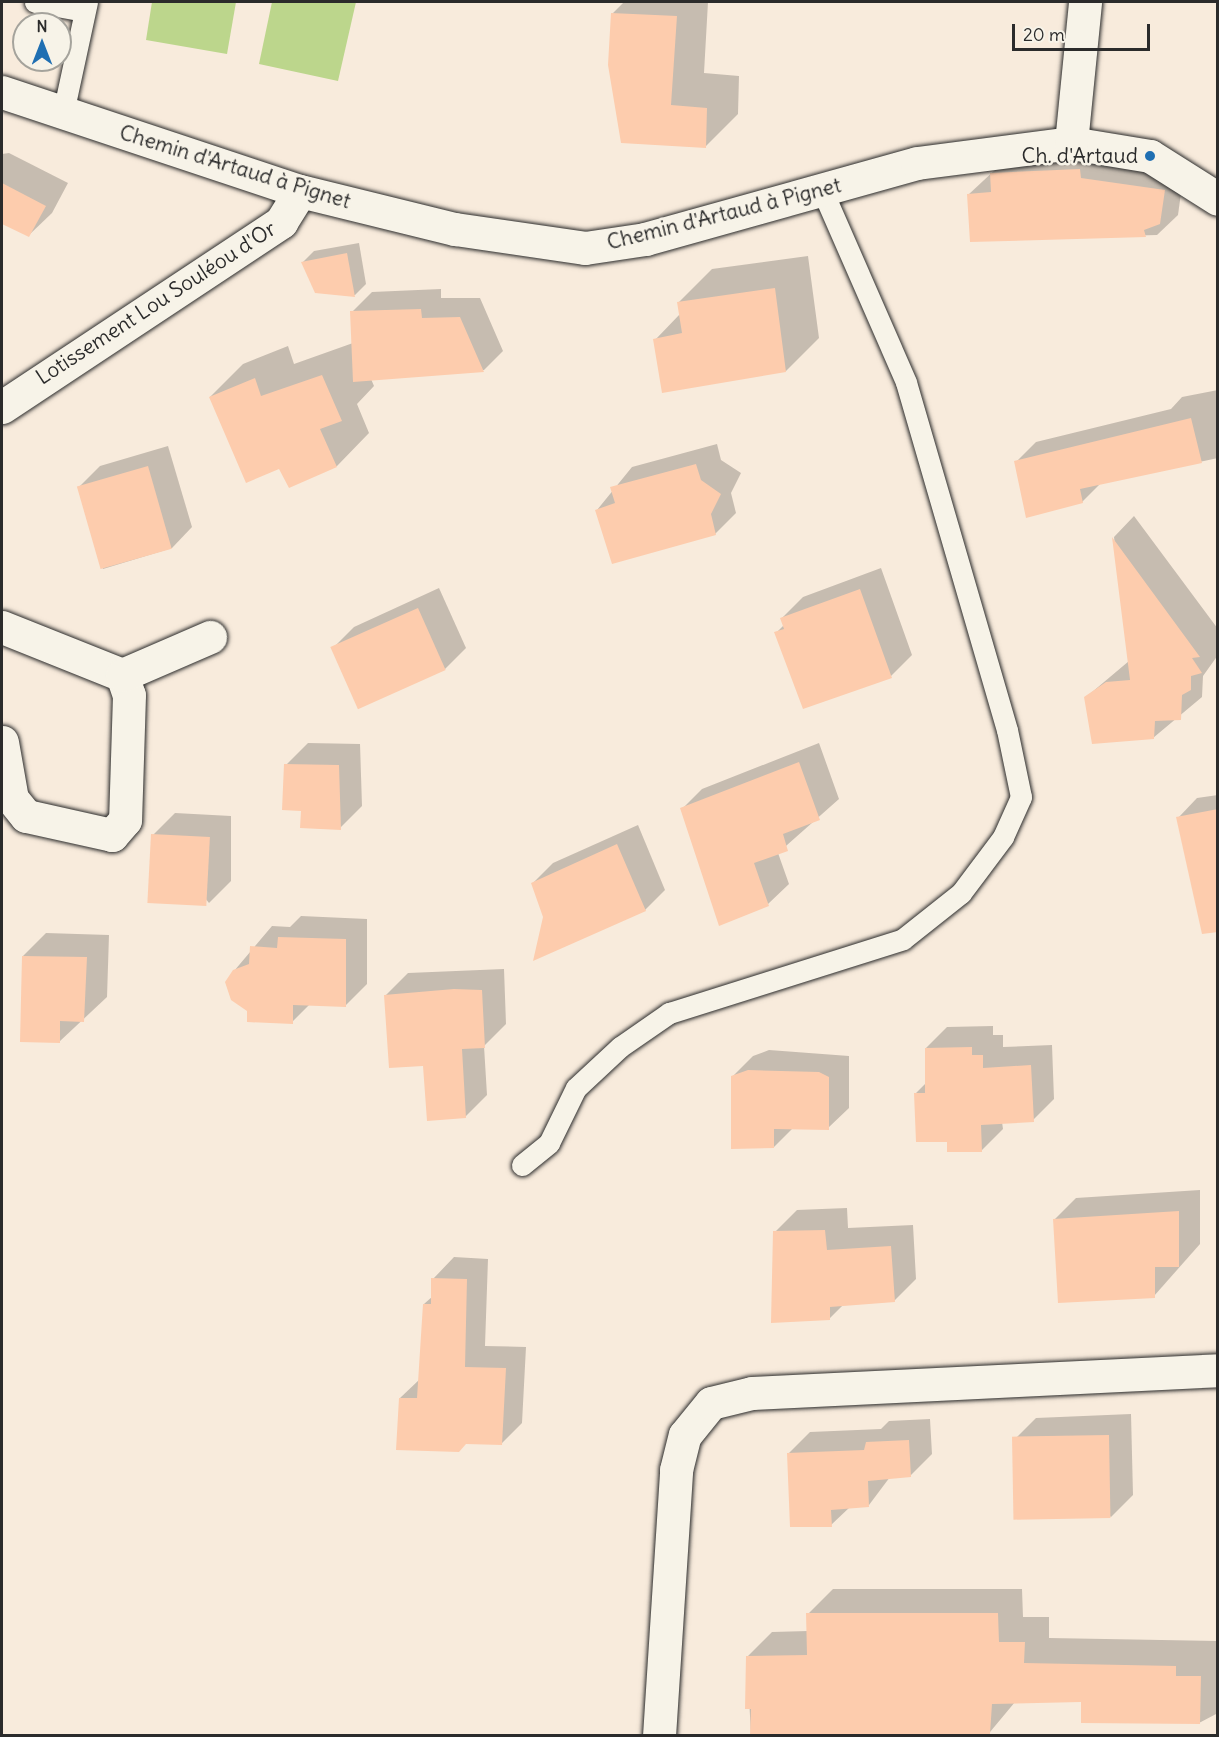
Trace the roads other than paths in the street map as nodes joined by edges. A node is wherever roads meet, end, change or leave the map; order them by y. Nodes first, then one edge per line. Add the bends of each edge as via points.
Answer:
1 (35, 2) edge
2 (1085, 2) edge
3 (85, 7) edge
4 (2, 92) edge
5 (63, 113) junction
6 (1071, 143) junction
7 (822, 190) junction
8 (300, 191) junction
9 (1218, 199) edge
10 (2, 407) edge
11 (2, 627) edge
12 (210, 637) dead end
13 (123, 675) junction
14 (2, 742) edge
15 (522, 1165) dead end
16 (1218, 1370) edge
17 (659, 1736) edge

1 - 3 lane
2 - 6 street
3 - 5 lane
4 - 5 street, Chemin d'Artaud à Pignet
5 - 8 street, Chemin d'Artaud à Pignet
6 - 7 street, Chemin d'Artaud à Pignet via 917,164
6 - 9 street, Chemin d'Artaud à Pignet via 1150,156
7 - 8 street, Chemin d'Artaud à Pignet via 645,239 585,248 455,229
7 - 15 lane via 906,382 1007,730 1021,797 1003,837 961,893 903,939 669,1013 620,1047 576,1088 549,1143
8 - 10 street, Lotissement Lou Souléou d'Or via 281,222
11 - 13 street
12 - 13 street
13 - 14 street via 129,695 125,820 112,835 26,816 12,799
16 - 17 street via 753,1393 711,1403 685,1435 676,1470

